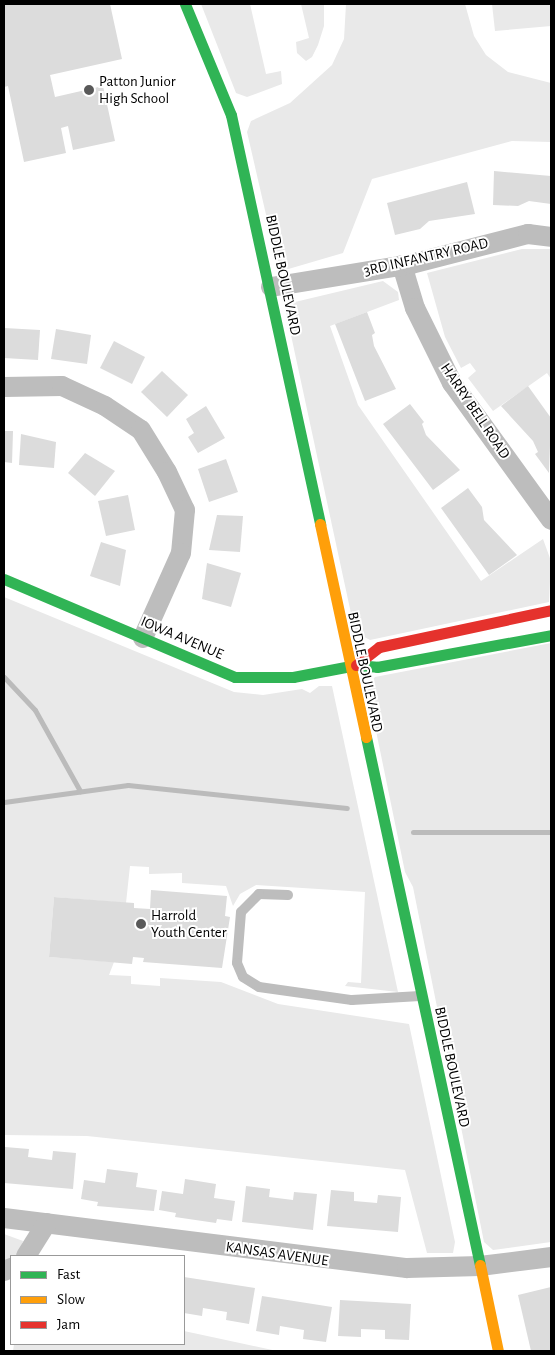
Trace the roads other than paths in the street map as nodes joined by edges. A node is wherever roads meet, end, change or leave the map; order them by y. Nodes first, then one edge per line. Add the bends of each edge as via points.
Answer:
1 (186, 4) edge
2 (551, 236) edge
3 (402, 266) junction
4 (271, 287) junction
5 (4, 387) edge
6 (551, 520) edge
7 (4, 580) edge
8 (551, 610) edge
9 (551, 635) edge
10 (143, 638) junction
11 (352, 666) junction
12 (288, 895) dead end
13 (422, 996) junction
14 (4, 1218) edge
15 (47, 1222) junction
16 (27, 1255) edge
17 (551, 1257) edge
18 (480, 1266) junction
19 (498, 1351) edge

1 - 4 street, BIDDLE BOULEVARD via 234,125
2 - 3 street, 3RD INFANTRY ROAD via 528,234
3 - 4 street, 3RD INFANTRY ROAD
3 - 6 street, HARRY BELL ROAD via 415,308 452,382
4 - 11 street, BIDDLE BOULEVARD
5 - 10 street via 62,386 105,406 141,430 167,472 185,510 181,553
7 - 10 street, IOWA AVENUE
8 - 11 street, IOWA AVENUE via 378,647
9 - 11 street, IOWA AVENUE via 377,667
10 - 11 street, IOWA AVENUE via 235,677 293,676
11 - 13 street, BIDDLE BOULEVARD
12 - 13 lane via 260,894 241,912 237,963 244,977 259,988 352,1000
13 - 18 street, BIDDLE BOULEVARD
14 - 15 street, KANSAS AVENUE
15 - 16 street
15 - 18 street, KANSAS AVENUE via 346,1264 407,1268
17 - 18 street, KANSAS AVENUE
18 - 19 street, BIDDLE BOULEVARD

